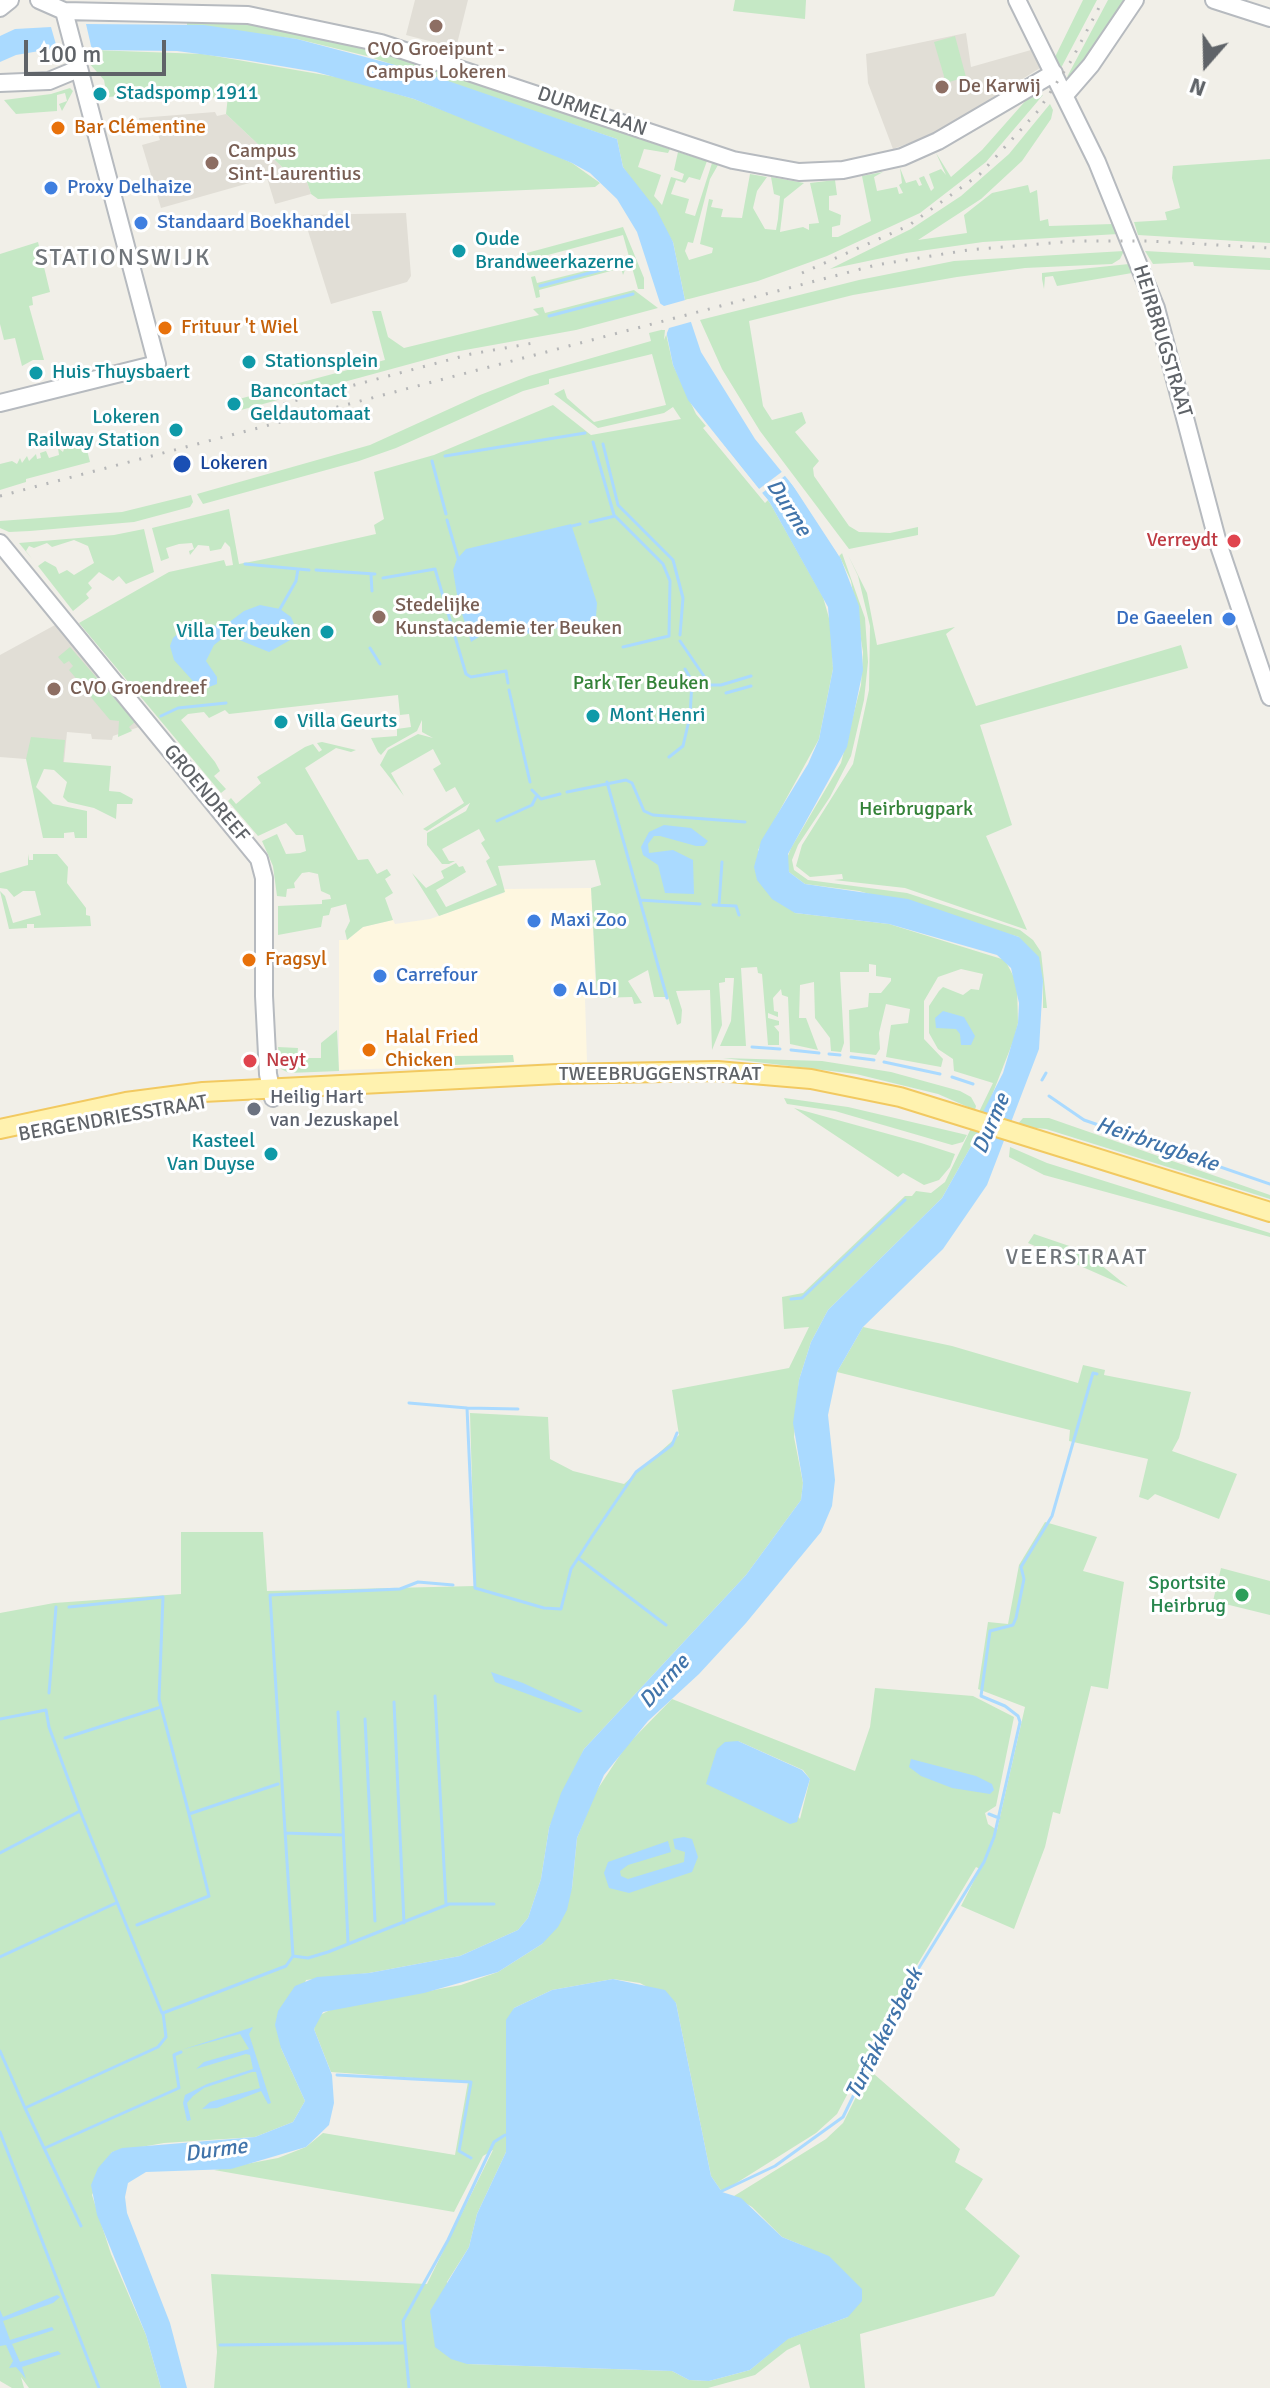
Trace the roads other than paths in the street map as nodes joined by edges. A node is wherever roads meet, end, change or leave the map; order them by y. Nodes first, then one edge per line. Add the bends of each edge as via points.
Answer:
1 (10, 0) edge
2 (39, 0) edge
3 (1017, 0) edge
4 (1135, 0) edge
5 (1214, 0) edge
6 (0, 8) edge
7 (64, 11) junction
8 (1270, 18) edge
9 (78, 69) junction
10 (1054, 73) junction
11 (0, 83) edge
12 (1065, 95) junction
13 (3, 405) edge
14 (0, 543) edge
15 (1270, 697) edge
16 (272, 1093) junction
17 (0, 1129) edge
18 (1014, 1135) junction
19 (0, 1139) edge
20 (1270, 1212) edge
21 (1270, 1220) edge

1 - 6 street
2 - 7 street
3 - 10 street, HEIRBRUGSTRAAT
4 - 12 street
5 - 8 street
7 - 9 street
7 - 10 street, DURMELAAN via 223,12 293,23 406,49 733,160 799,172 843,170 902,157
9 - 11 street via 49,81
9 - 13 street via 157,364
10 - 12 street, HEIRBRUGSTRAAT
12 - 15 street, HEIRBRUGSTRAAT via 1156,308 1218,543
14 - 16 street, GROENDREEF via 259,859
16 - 17 main road, BERGENDRIESSTRAAT via 161,1097
16 - 18 main road, TWEEBRUGGENSTRAAT via 717,1080 834,1092
16 - 19 main road, BERGENDRIESSTRAAT via 137,1111
18 - 20 main road, TWEEBRUGGENSTRAAT
18 - 21 main road, TWEEBRUGGENSTRAAT

